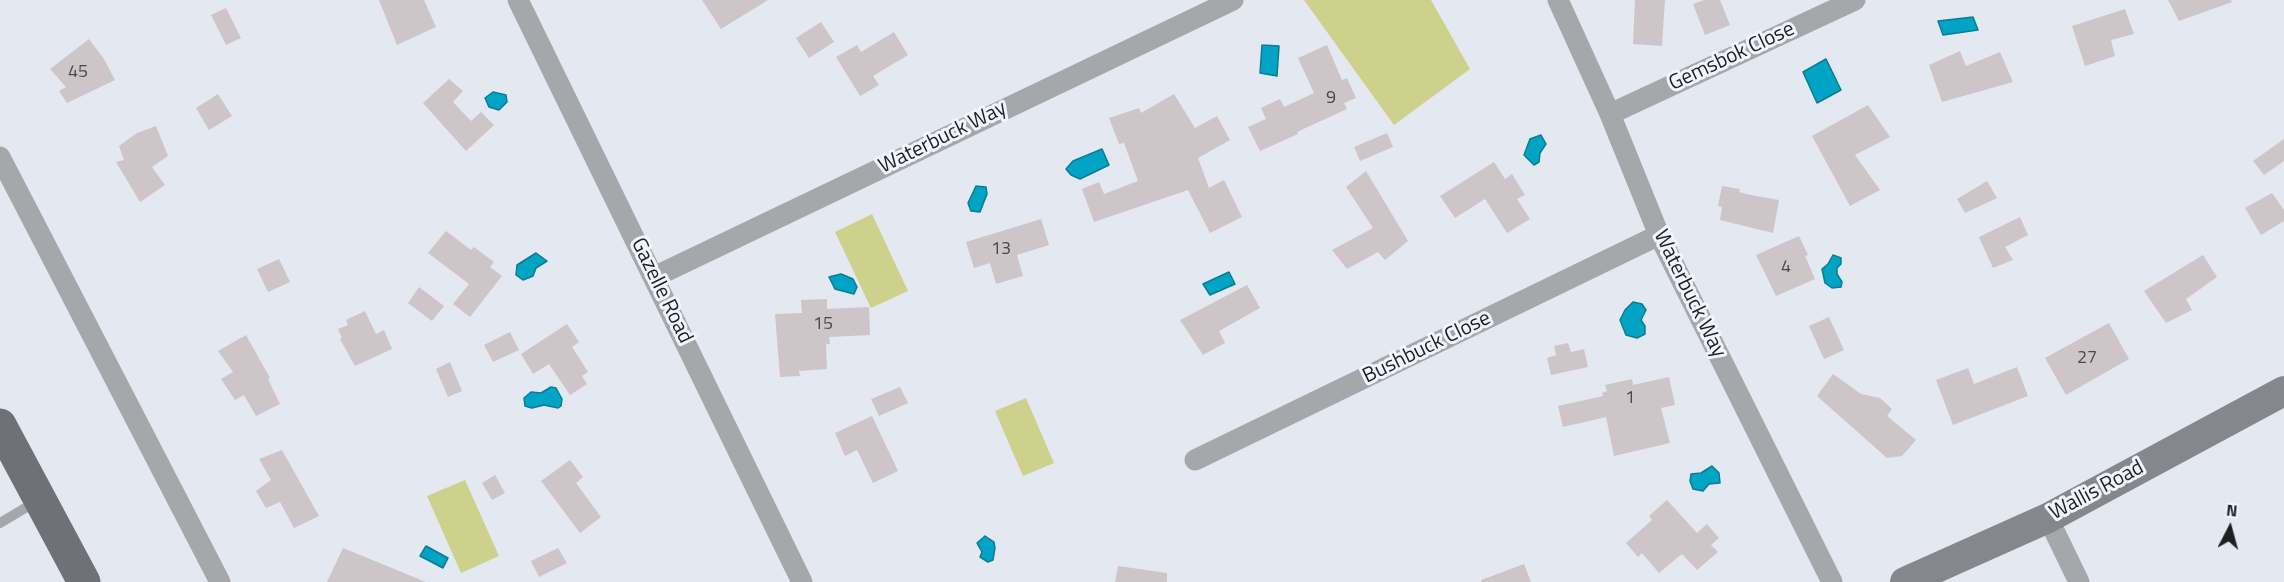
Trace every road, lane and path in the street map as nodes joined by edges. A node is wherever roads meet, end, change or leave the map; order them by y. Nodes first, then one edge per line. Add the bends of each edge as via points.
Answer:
1 (518, 0) edge
2 (1233, 0) edge
3 (1558, 0) edge
4 (1855, 0) edge
5 (1610, 114) junction
6 (0, 157) edge
7 (1659, 236) junction
8 (654, 277) junction
9 (2284, 391) edge
10 (0, 425) edge
11 (1195, 460) dead end
12 (40, 499) junction
13 (2048, 518) junction
14 (0, 523) edge
15 (84, 582) edge
16 (220, 582) edge
17 (802, 582) edge
18 (1832, 582) edge
19 (1905, 582) edge
20 (2079, 582) edge

1 - 8 street, Gazelle Road
2 - 8 street, Waterbuck Way
3 - 5 street, Waterbuck Way
4 - 5 street, Gemsbok Close
5 - 7 street, Waterbuck Way
6 - 16 street
7 - 11 street, Bushbuck Close
7 - 18 street, Waterbuck Way
8 - 17 street, Gazelle Road
9 - 13 street, Wallis Road
10 - 12 main road
12 - 14 lane
12 - 15 main road
13 - 19 street, Wallis Road
13 - 20 street

